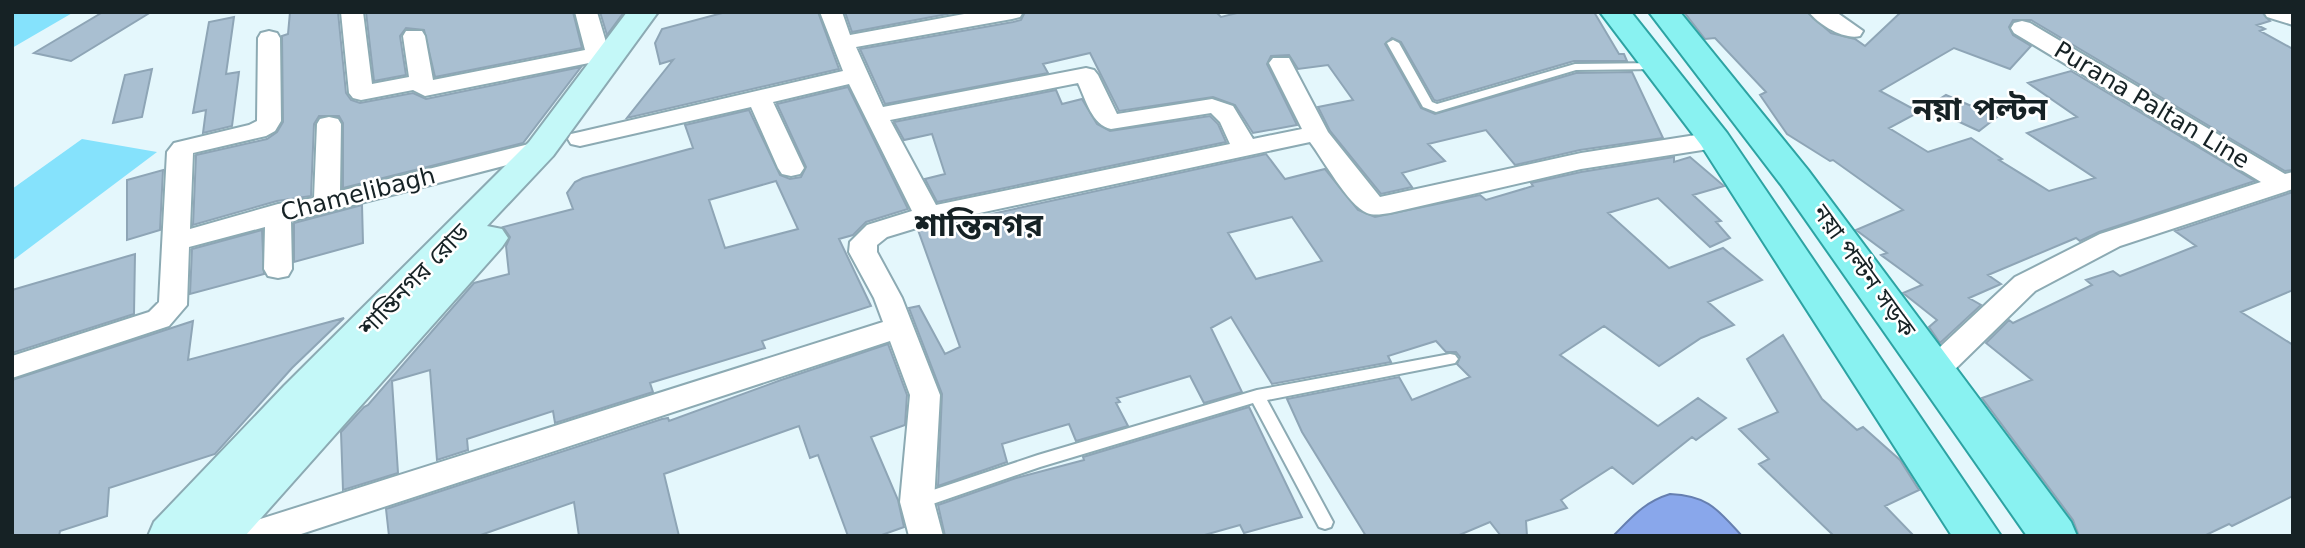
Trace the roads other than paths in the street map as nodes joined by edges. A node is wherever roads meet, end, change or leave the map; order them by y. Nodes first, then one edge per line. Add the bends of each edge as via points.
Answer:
1 (352, 12) edge
2 (586, 12) edge
3 (643, 12) edge
4 (668, 12) edge
5 (831, 12) edge
6 (1012, 12) edge
7 (1615, 12) edge
8 (1664, 12) edge
9 (1820, 12) edge
10 (2275, 12) edge
11 (2293, 18) edge
12 (2022, 27) dead end
13 (1852, 31) dead end
14 (414, 36) dead end
15 (269, 38) dead end
16 (842, 43) junction
17 (1393, 43) dead end
18 (599, 61) junction
19 (1281, 63) dead end
20 (1659, 66) junction
21 (857, 75) junction
22 (422, 81) junction
23 (759, 98) junction
24 (876, 116) junction
25 (329, 124) dead end
26 (1316, 133) junction
27 (580, 139) junction
28 (1715, 140) junction
29 (1244, 148) junction
30 (541, 149) junction
31 (791, 168) dead end
32 (2287, 181) edge
33 (327, 202) junction
34 (278, 214) junction
35 (928, 215) junction
36 (176, 241) junction
37 (278, 269) dead end
38 (898, 328) junction
39 (1450, 359) dead end
40 (12, 367) edge
41 (1936, 369) junction
42 (1257, 396) junction
43 (916, 502) junction
44 (1325, 522) dead end
45 (172, 536) edge
46 (216, 536) edge
47 (251, 536) edge
48 (926, 536) edge
49 (1978, 536) edge
50 (2054, 536) edge

1 - 22 street via 361,93
2 - 18 street
3 - 18 main road, শান্তিনগর রোড
4 - 27 main road, শান্তিনগর রোড
5 - 16 street
6 - 16 street
7 - 20 main road, নয়া পল্টন সড়ক
8 - 41 main road, নয়া পল্টন সড়ক via 1795,178
9 - 13 street
10 - 11 street
12 - 32 street, Purana Paltan Line
14 - 22 street
15 - 36 street via 267,126 183,148
16 - 21 street
17 - 20 lane via 1427,104 1436,108 1575,67
18 - 22 street via 429,90
18 - 30 main road, শান্তিনগর রোড
19 - 26 street
20 - 28 main road, নয়া পল্টন সড়ক
21 - 23 street
21 - 24 street
23 - 27 street
23 - 31 street
24 - 29 street via 1086,75 1111,122 1221,107
24 - 35 street
25 - 33 street
26 - 28 street via 1374,205 1581,161
26 - 29 street
27 - 46 main road, শান্তিনগর রোড
28 - 49 main road, নয়া পল্টন সড়ক
29 - 35 street
30 - 33 street, Chamelibagh
30 - 45 main road, শান্তিনগর রোড via 299,397
32 - 41 street, Purana Paltan Line via 2110,240 2025,284
33 - 34 street, Chamelibagh
34 - 36 street, Chamelibagh
34 - 37 street
35 - 38 street via 877,231 864,242 863,252
36 - 40 street via 169,313
38 - 43 street via 925,395
38 - 47 street
39 - 42 lane
41 - 50 main road, নয়া পল্টন সড়ক
42 - 43 lane
42 - 44 lane
43 - 48 street

